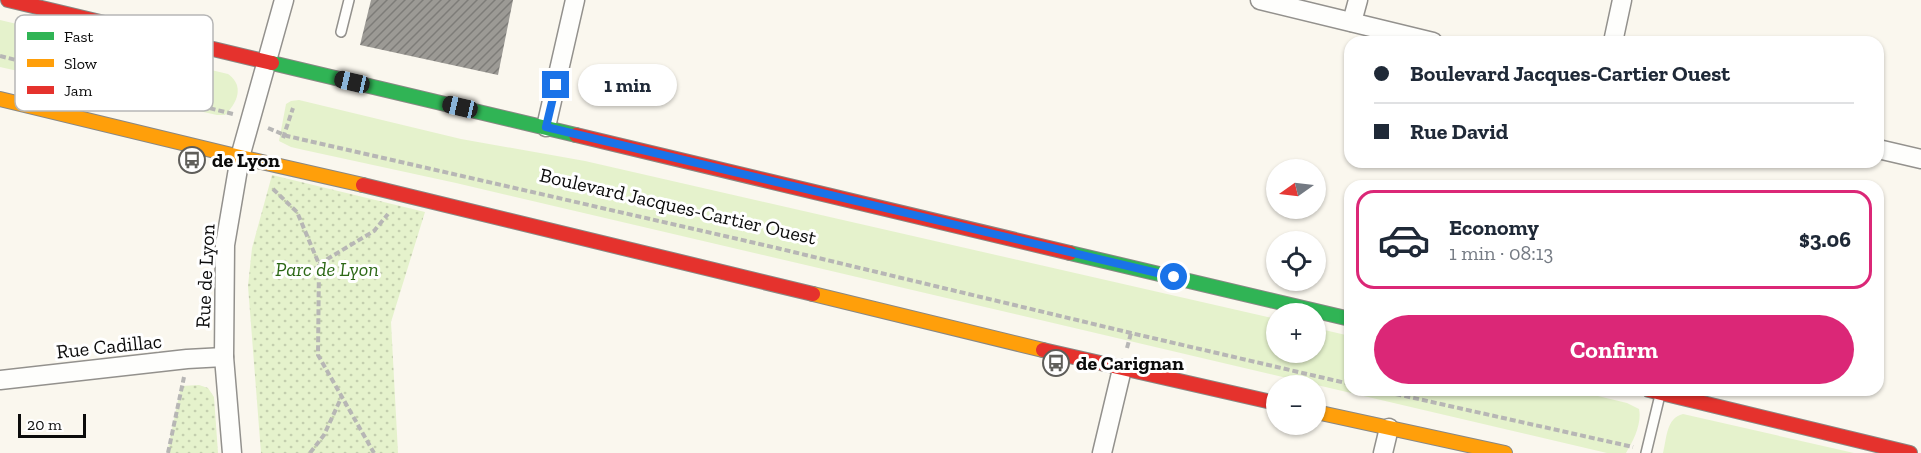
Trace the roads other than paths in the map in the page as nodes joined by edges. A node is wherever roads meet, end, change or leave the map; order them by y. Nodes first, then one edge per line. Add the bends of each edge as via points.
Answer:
1 (8, 0) edge
2 (284, 0) edge
3 (349, 0) edge
4 (575, 0) edge
5 (1260, 0) edge
6 (1358, 0) edge
7 (1622, 0) edge
8 (72, 15) edge
9 (1352, 22) junction
10 (341, 32) dead end
11 (1409, 36) edge
12 (1614, 36) edge
13 (213, 48) edge
14 (268, 61) junction
15 (0, 99) edge
16 (15, 103) edge
17 (50, 111) edge
18 (546, 127) junction
19 (1884, 150) edge
20 (240, 157) junction
21 (1921, 159) edge
22 (1344, 318) edge
23 (224, 357) junction
24 (1122, 369) junction
25 (0, 380) edge
26 (1653, 396) edge
27 (1675, 396) edge
28 (1266, 401) edge
29 (1326, 414) edge
30 (1389, 428) junction
31 (1646, 452) edge
32 (232, 453) edge
33 (1102, 453) edge
34 (1383, 453) edge
35 (1505, 453) edge
36 (1910, 453) edge

1 - 8 main road
2 - 14 street, Rue de Lyon
3 - 10 lane
4 - 18 street
5 - 9 street
6 - 9 street
7 - 12 street
9 - 11 street
13 - 14 main road
14 - 18 main road
14 - 20 street, Rue de Lyon
15 - 16 main road
17 - 20 main road
18 - 22 main road
19 - 21 street
20 - 23 street, Rue de Lyon via 225,245
20 - 24 main road
23 - 25 street, Rue Cadillac
23 - 32 street, Rue de Lyon
24 - 28 main road
24 - 33 street
26 - 31 lane
27 - 36 main road
29 - 30 main road
30 - 34 street
30 - 35 main road

